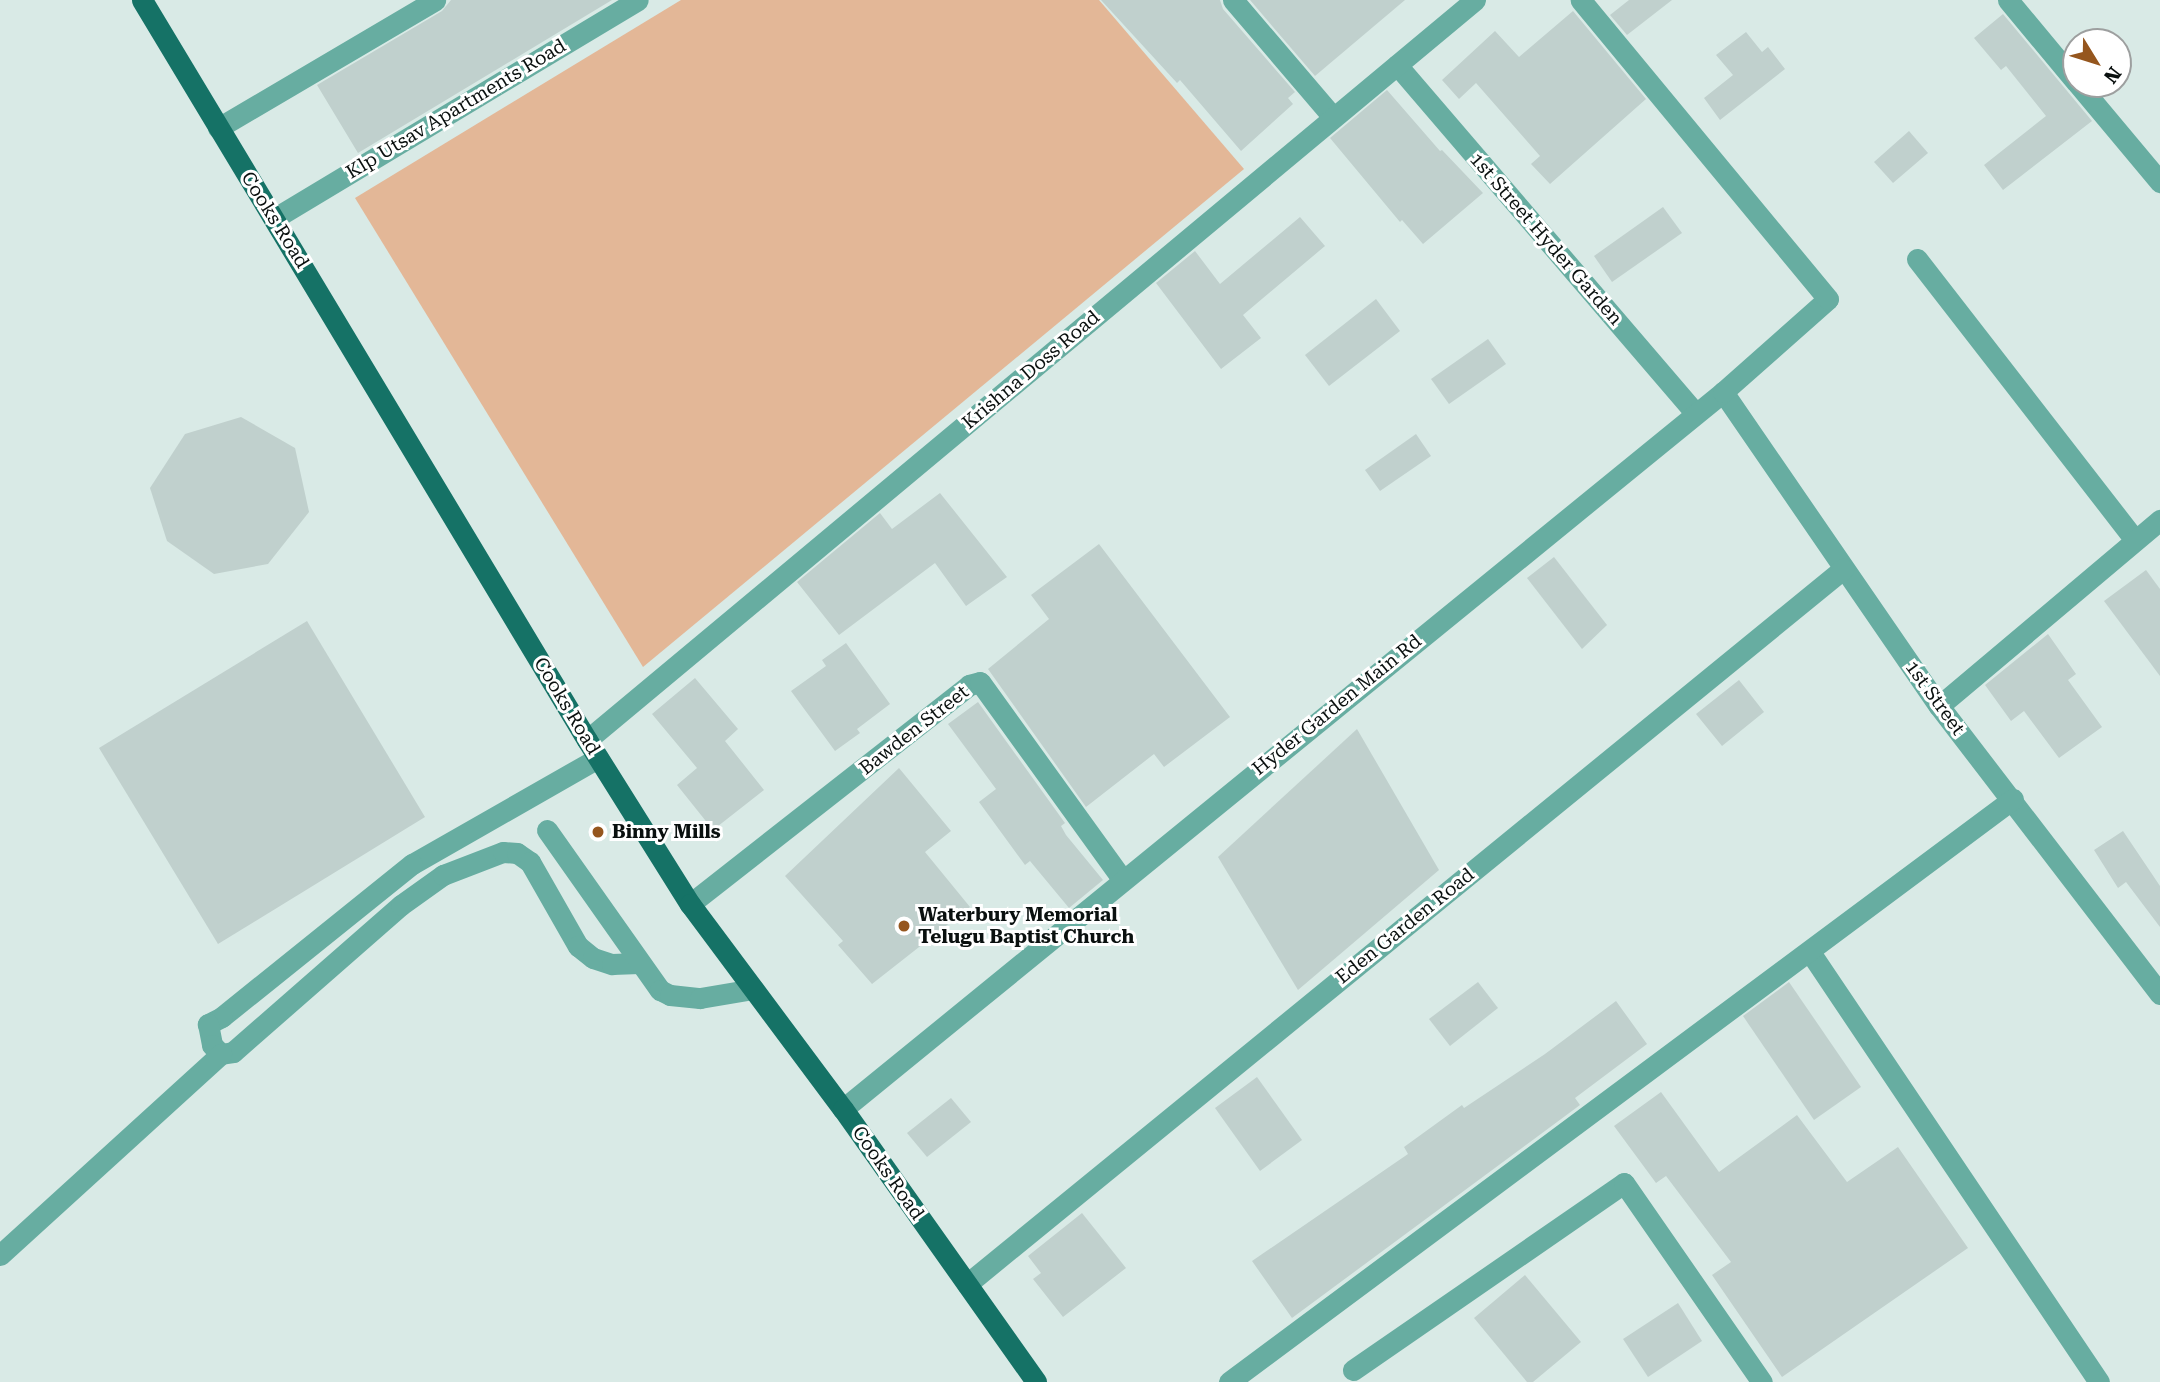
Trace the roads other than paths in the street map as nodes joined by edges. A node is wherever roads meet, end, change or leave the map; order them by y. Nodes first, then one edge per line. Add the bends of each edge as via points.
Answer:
1 (142, 0) edge
2 (435, 0) edge
3 (638, 0) edge
4 (1233, 0) edge
5 (1475, 0) edge
6 (1581, 0) edge
7 (2008, 0) edge
8 (1397, 65) junction
9 (2062, 65) edge
10 (2090, 98) edge
11 (1333, 117) junction
12 (218, 128) junction
13 (2160, 182) edge
14 (275, 218) junction
15 (1917, 260) dead end
16 (1723, 392) junction
17 (1695, 413) junction
18 (2160, 520) edge
19 (2134, 539) junction
20 (1843, 569) junction
21 (1939, 706) junction
22 (593, 749) junction
23 (2013, 799) junction
24 (547, 830) dead end
25 (1123, 880) junction
26 (690, 904) junction
27 (1810, 951) junction
28 (639, 963) junction
29 (753, 989) junction
30 (2160, 994) edge
31 (221, 1054) junction
32 (843, 1109) junction
33 (0, 1255) edge
34 (967, 1284) junction
35 (1353, 1370) dead end
36 (1036, 1382) edge
37 (1229, 1382) edge
38 (1762, 1382) edge
39 (2099, 1382) edge

1 - 12 main road, Cooks Road
2 - 12 street
3 - 14 street, Klp Utsav Apartments Road
4 - 11 street
5 - 8 street, Krishna Doss Road
6 - 16 street, Hyder Garden Main Rd via 1828,299
7 - 9 street
8 - 11 street, Krishna Doss Road
8 - 17 street, 1st Street Hyder Garden
10 - 13 street
11 - 22 street, Krishna Doss Road
12 - 14 main road, Cooks Road
14 - 22 main road, Cooks Road
15 - 19 street
16 - 17 street, Hyder Garden Main Rd
16 - 20 street, 1st Street
17 - 25 street, Hyder Garden Main Rd
18 - 19 street
19 - 21 street
20 - 21 street, 1st Street
20 - 34 street, Eden Garden Road
21 - 23 street, 1st Street
22 - 26 main road, Cooks Road
22 - 31 street, Krishna Doss Road via 475,829 412,864 208,1024 212,1045
23 - 27 street
23 - 30 street, 1st Street
24 - 28 street
25 - 26 street, Bawden Street via 980,682 969,685
25 - 32 street, Hyder Garden Main Rd
26 - 29 main road, Cooks Road
27 - 37 street
27 - 39 street
28 - 29 street via 660,990 670,995 700,998
28 - 31 street via 612,964 593,958 578,946 530,862 517,853 503,852 443,875 422,890 233,1052
29 - 32 main road, Cooks Road
31 - 33 street
32 - 34 main road, Cooks Road
34 - 36 main road, Cooks Road
35 - 38 street via 1624,1183

